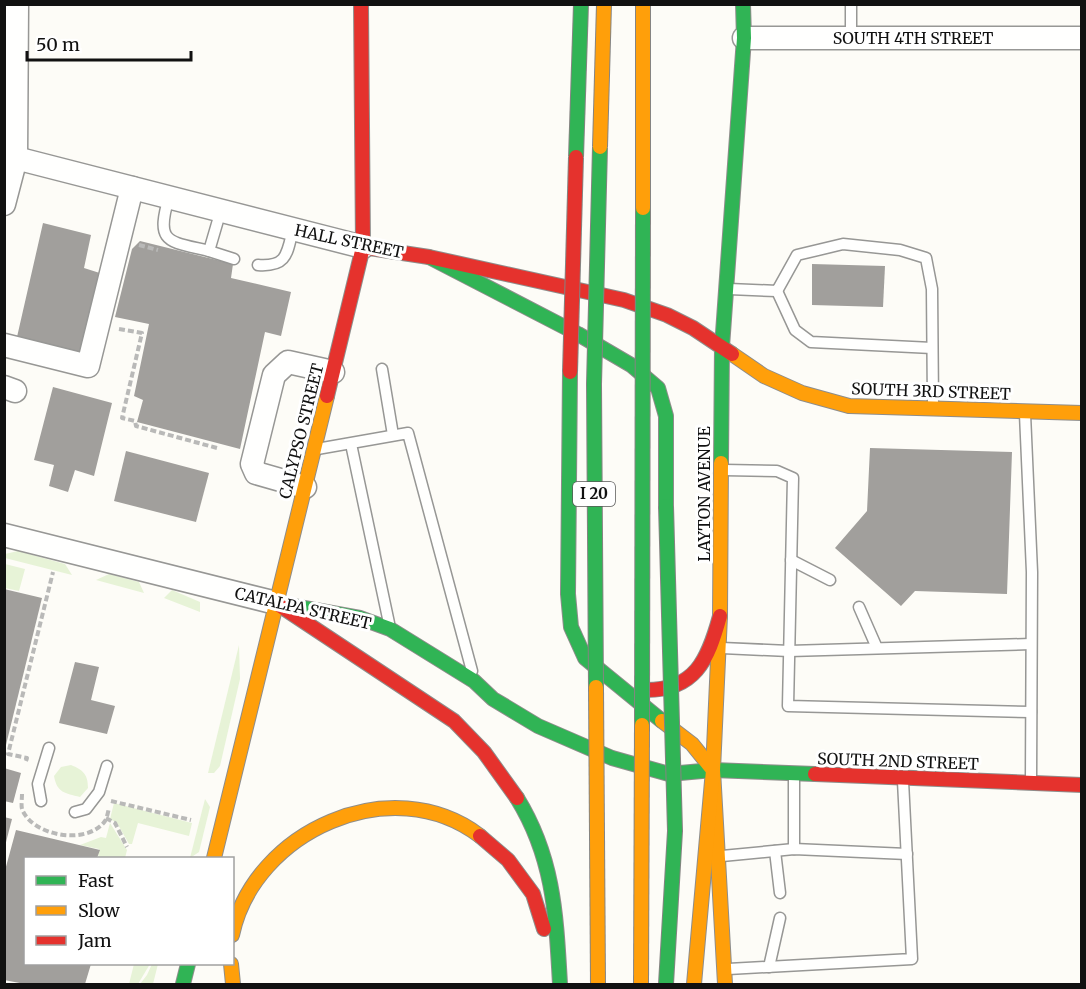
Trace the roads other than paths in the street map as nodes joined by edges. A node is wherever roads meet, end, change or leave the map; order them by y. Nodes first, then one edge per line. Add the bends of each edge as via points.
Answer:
1 (17, 4) edge
2 (361, 4) edge
3 (581, 4) edge
4 (604, 4) edge
5 (643, 4) edge
6 (743, 4) edge
7 (851, 4) edge
8 (744, 38) junction
9 (851, 38) junction
10 (1082, 38) edge
11 (10, 156) edge
12 (132, 188) junction
13 (169, 197) junction
14 (4, 204) edge
15 (221, 210) junction
16 (293, 229) junction
17 (363, 247) junction
18 (209, 251) junction
19 (429, 257) junction
20 (234, 259) dead end
21 (258, 265) dead end
22 (726, 289) junction
23 (777, 291) junction
24 (4, 345) edge
25 (722, 347) junction
26 (932, 348) junction
27 (382, 369) dead end
28 (333, 372) junction
29 (933, 409) junction
30 (1024, 411) junction
31 (1082, 413) edge
32 (393, 435) junction
33 (351, 444) junction
34 (314, 450) junction
35 (721, 470) junction
36 (305, 487) junction
37 (4, 535) edge
38 (791, 560) junction
39 (830, 580) dead end
40 (276, 603) junction
41 (859, 607) dead end
42 (720, 616) junction
43 (390, 629) junction
44 (1031, 644) junction
45 (719, 648) junction
46 (877, 648) junction
47 (789, 651) junction
48 (474, 681) junction
49 (616, 686) junction
50 (1031, 712) junction
51 (49, 748) dead end
52 (107, 766) dead end
53 (713, 770) junction
54 (794, 773) junction
55 (903, 778) junction
56 (1031, 783) junction
57 (1082, 785) edge
58 (40, 801) dead end
59 (75, 812) dead end
60 (794, 849) junction
61 (775, 851) junction
62 (907, 854) junction
63 (719, 856) junction
64 (214, 857) edge
65 (780, 893) dead end
66 (780, 918) dead end
67 (234, 925) edge
68 (188, 965) edge
69 (231, 965) edge
70 (769, 967) junction
71 (724, 969) junction
72 (183, 984) edge
73 (233, 984) edge
74 (560, 984) edge
75 (597, 984) edge
76 (640, 984) edge
77 (666, 984) edge
78 (694, 984) edge
79 (725, 984) edge

1 - 11 street
2 - 17 main road, CALYPSO STREET
3 - 49 main road, bridge via 568,594 571,627 585,658
4 - 75 main road, I 20, bridge via 594,384
5 - 76 main road, bridge
6 - 8 main road, LAYTON AVENUE
7 - 9 lane
8 - 9 street, SOUTH 4TH STREET
8 - 22 main road, LAYTON AVENUE
9 - 10 street, SOUTH 4TH STREET
11 - 12 street, HALL STREET
11 - 14 street
12 - 13 street, HALL STREET
12 - 24 street via 88,366
13 - 15 street, HALL STREET
13 - 18 lane via 161,224 164,234 174,242
15 - 16 street, HALL STREET
15 - 18 lane
16 - 17 street, HALL STREET
16 - 21 lane via 288,253 282,261 273,266
17 - 19 main road, HALL STREET
17 - 28 main road, CALYPSO STREET
18 - 20 lane
19 - 25 main road, HALL STREET via 624,300 667,315
19 - 77 main road, bridge via 578,334 631,365 658,388 666,416 675,831
22 - 23 lane
22 - 25 main road, LAYTON AVENUE
23 - 26 lane via 795,330 811,342
23 - 26 lane via 797,255 843,244 900,250 926,258 932,290
25 - 29 main road, SOUTH 3RD STREET via 764,376 802,393 849,406
25 - 35 main road, LAYTON AVENUE
26 - 29 lane
27 - 32 lane
28 - 34 main road, CALYPSO STREET
28 - 36 street via 288,362 274,375 254,453 252,464 256,473
29 - 30 main road, SOUTH 3RD STREET
30 - 31 main road, SOUTH 3RD STREET
30 - 44 lane via 1032,572
32 - 33 lane
32 - 48 lane via 408,433
33 - 34 lane
33 - 43 lane
34 - 36 main road, CALYPSO STREET
35 - 38 lane via 777,471 793,478
35 - 42 main road, LAYTON AVENUE
36 - 40 main road, CALYPSO STREET
37 - 40 street, CATALPA STREET
38 - 39 lane
38 - 47 lane
40 - 43 main road, CATALPA STREET via 360,618
40 - 64 main road, CALYPSO STREET
40 - 74 main road via 454,721 479,744 535,827 549,871
41 - 46 lane
42 - 45 main road, LAYTON AVENUE
42 - 49 main road via 706,660 691,678 655,691
43 - 48 main road, CATALPA STREET
44 - 46 lane
44 - 50 lane
45 - 47 lane
45 - 53 main road, LAYTON AVENUE
46 - 47 lane
47 - 50 lane via 788,706
48 - 53 main road, CATALPA STREET via 493,699 538,726 612,758 669,774
49 - 53 main road via 692,744
50 - 56 lane
51 - 58 lane via 38,784
52 - 59 lane via 99,792 86,809
53 - 54 main road, SOUTH 2ND STREET
53 - 63 main road, LAYTON AVENUE
53 - 78 main road
54 - 55 main road, SOUTH 2ND STREET
54 - 60 lane
55 - 56 main road, SOUTH 2ND STREET
55 - 62 lane
56 - 57 main road, SOUTH 2ND STREET
60 - 61 lane
60 - 62 lane
61 - 63 lane
61 - 65 lane
62 - 70 lane via 912,959
63 - 71 main road, LAYTON AVENUE
66 - 70 lane
67 - 74 main road via 249,891 272,861 298,839 331,817 367,808 404,806 440,816 474,833 515,869 534,895
68 - 72 main road
69 - 73 main road
70 - 71 lane
71 - 79 main road, LAYTON AVENUE

